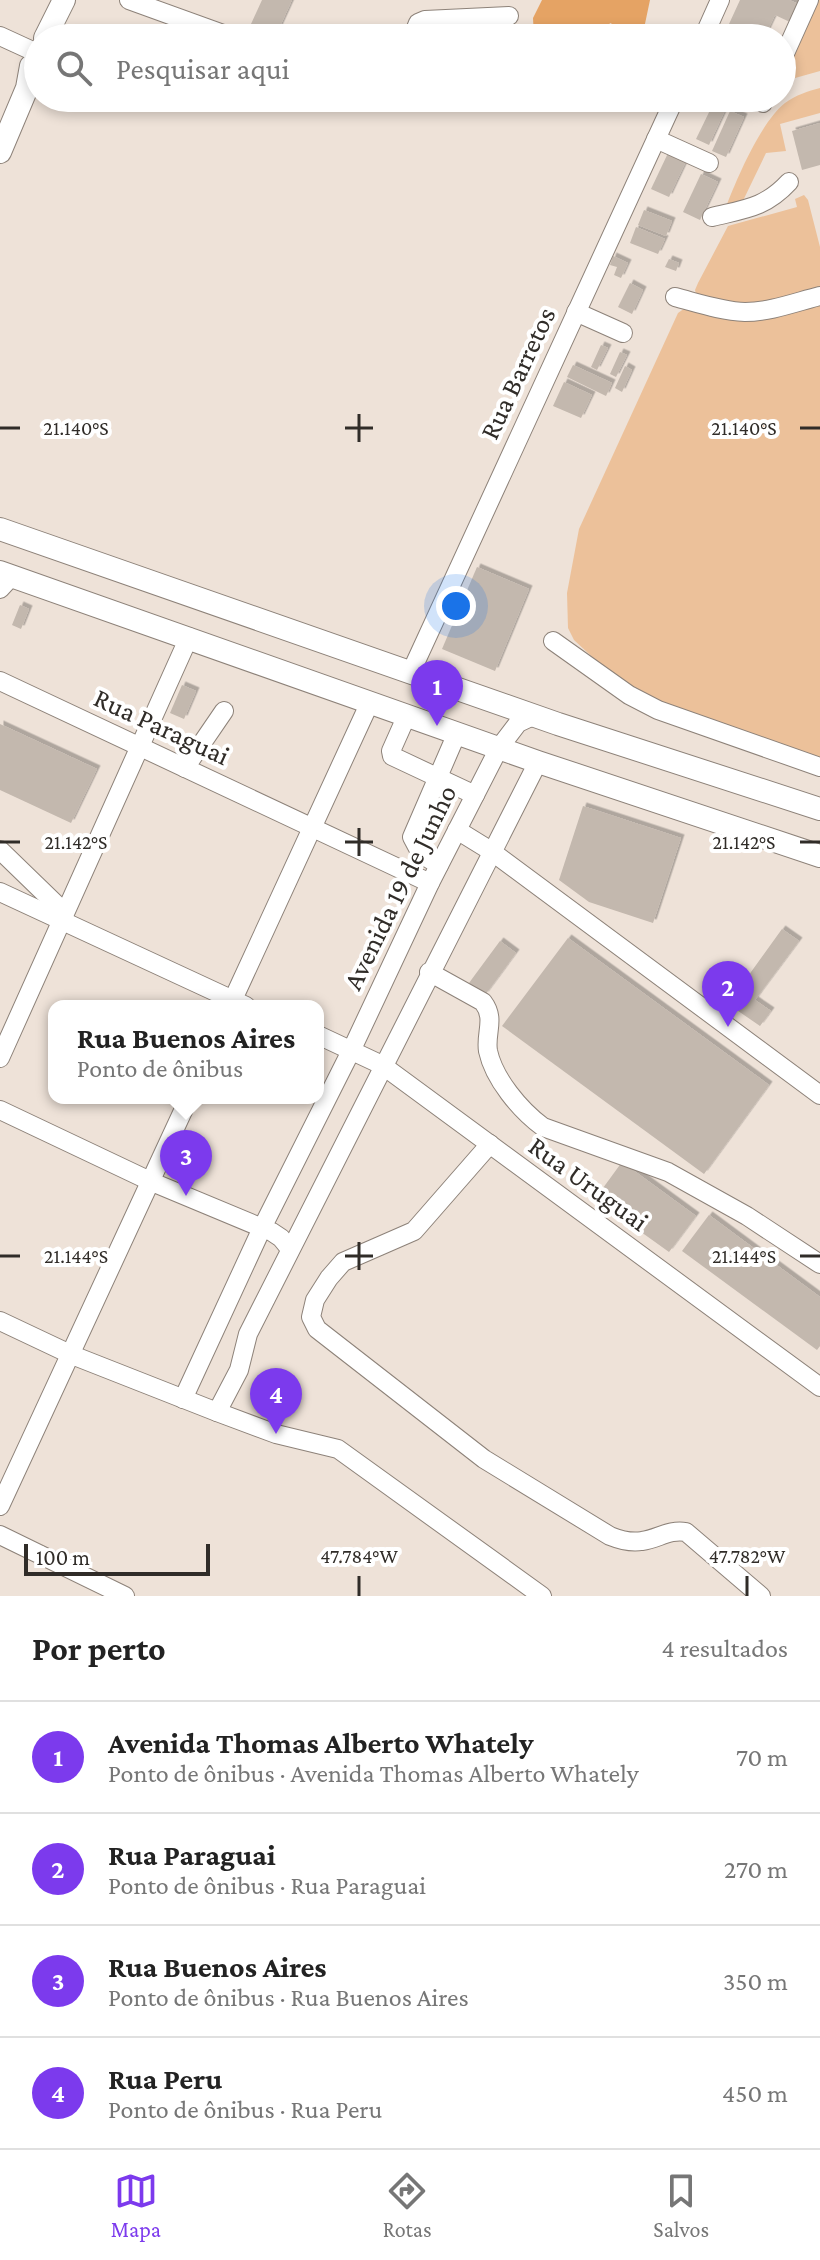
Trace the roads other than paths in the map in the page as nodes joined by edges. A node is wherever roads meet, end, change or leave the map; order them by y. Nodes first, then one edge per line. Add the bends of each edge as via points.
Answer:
1 (64, 0) edge
2 (129, 0) edge
3 (720, 0) edge
4 (809, 0) edge
5 (509, 16) dead end
6 (52, 24) edge
7 (195, 24) edge
8 (418, 24) edge
9 (709, 24) edge
10 (796, 29) edge
11 (0, 36) edge
12 (24, 46) edge
13 (24, 73) edge
14 (24, 95) edge
15 (669, 112) edge
16 (0, 117) edge
17 (656, 139) junction
18 (0, 152) edge
19 (709, 163) dead end
20 (789, 182) dead end
21 (712, 217) dead end
22 (820, 296) edge
23 (675, 297) dead end
24 (576, 312) junction
25 (623, 333) dead end
26 (0, 529) edge
27 (4, 579) edge
28 (189, 637) junction
29 (553, 641) dead end
30 (411, 672) junction
31 (0, 681) edge
32 (370, 702) junction
33 (224, 711) dead end
34 (407, 715) junction
35 (535, 715) junction
36 (457, 733) junction
37 (140, 747) junction
38 (499, 748) junction
39 (538, 762) junction
40 (820, 767) edge
41 (185, 768) junction
42 (438, 776) junction
43 (475, 795) junction
44 (820, 809) edge
45 (313, 828) junction
46 (457, 830) junction
47 (790, 846) junction
48 (0, 850) edge
49 (820, 850) edge
50 (491, 851) junction
51 (820, 856) edge
52 (439, 865) junction
53 (430, 883) junction
54 (0, 892) edge
55 (62, 916) junction
56 (429, 972) junction
57 (228, 1000) edge
58 (238, 1000) edge
59 (324, 1037) edge
60 (352, 1049) junction
61 (0, 1058) edge
62 (382, 1065) junction
63 (820, 1095) edge
64 (186, 1104) edge
65 (0, 1110) edge
66 (490, 1144) junction
67 (152, 1182) junction
68 (262, 1228) junction
69 (290, 1249) junction
70 (820, 1264) edge
71 (0, 1321) edge
72 (72, 1355) junction
73 (820, 1387) edge
74 (183, 1399) junction
75 (217, 1412) junction
76 (0, 1506) edge
77 (0, 1535) edge
78 (125, 1596) edge
79 (542, 1596) edge
80 (761, 1596) edge

1 - 6 main road
2 - 7 street
3 - 9 street
4 - 10 street
5 - 8 street
11 - 12 street
13 - 16 main road
14 - 18 main road
15 - 17 street, Rua Barretos
17 - 19 street
17 - 24 street, Rua Barretos
20 - 21 street via 759,206
22 - 23 street via 747,312
24 - 25 street
24 - 30 street, Rua Barretos
26 - 30 main road
27 - 28 main road
28 - 32 main road
28 - 37 street
29 - 40 street via 658,710
30 - 35 main road
31 - 37 street, Rua Paraguai
32 - 34 main road
32 - 45 street
33 - 41 street
34 - 36 main road
34 - 42 street via 392,756
35 - 38 street, Avenida 19 de Junho via 518,723
35 - 44 main road
36 - 38 main road
36 - 42 street
37 - 41 street, Rua Paraguai
37 - 55 street
38 - 39 main road
38 - 43 street, Avenida 19 de Junho
39 - 47 main road
39 - 50 street
41 - 45 street, Rua Paraguai
42 - 43 street
42 - 52 street via 412,837 421,854
43 - 46 street, Avenida 19 de Junho
45 - 53 street, Rua Paraguai
45 - 58 street
46 - 50 street
46 - 52 street, Avenida 19 de Junho
47 - 49 main road
47 - 51 main road
48 - 55 street
50 - 56 street
50 - 63 street
52 - 53 street, Avenida 19 de Junho
53 - 60 street, Avenida 19 de Junho
54 - 55 street
55 - 57 street
55 - 61 street
56 - 62 street
56 - 70 street via 488,1009 488,1049 495,1069 528,1116 543,1127 668,1172
59 - 60 street, Rua Uruguai
60 - 62 street, Rua Uruguai
60 - 68 street, Avenida 19 de Junho
62 - 66 street, Rua Uruguai
62 - 69 street
64 - 67 street
65 - 67 street
66 - 73 street, Rua Uruguai
66 - 80 street via 414,1231 343,1262 315,1300 311,1317 317,1329 484,1459 610,1536 643,1541 675,1530 686,1532
67 - 68 street
67 - 72 street
68 - 69 street
68 - 74 street, Avenida 19 de Junho
69 - 75 street
71 - 72 street
72 - 74 street
72 - 76 street
74 - 75 street
75 - 79 street via 338,1449
77 - 78 street

